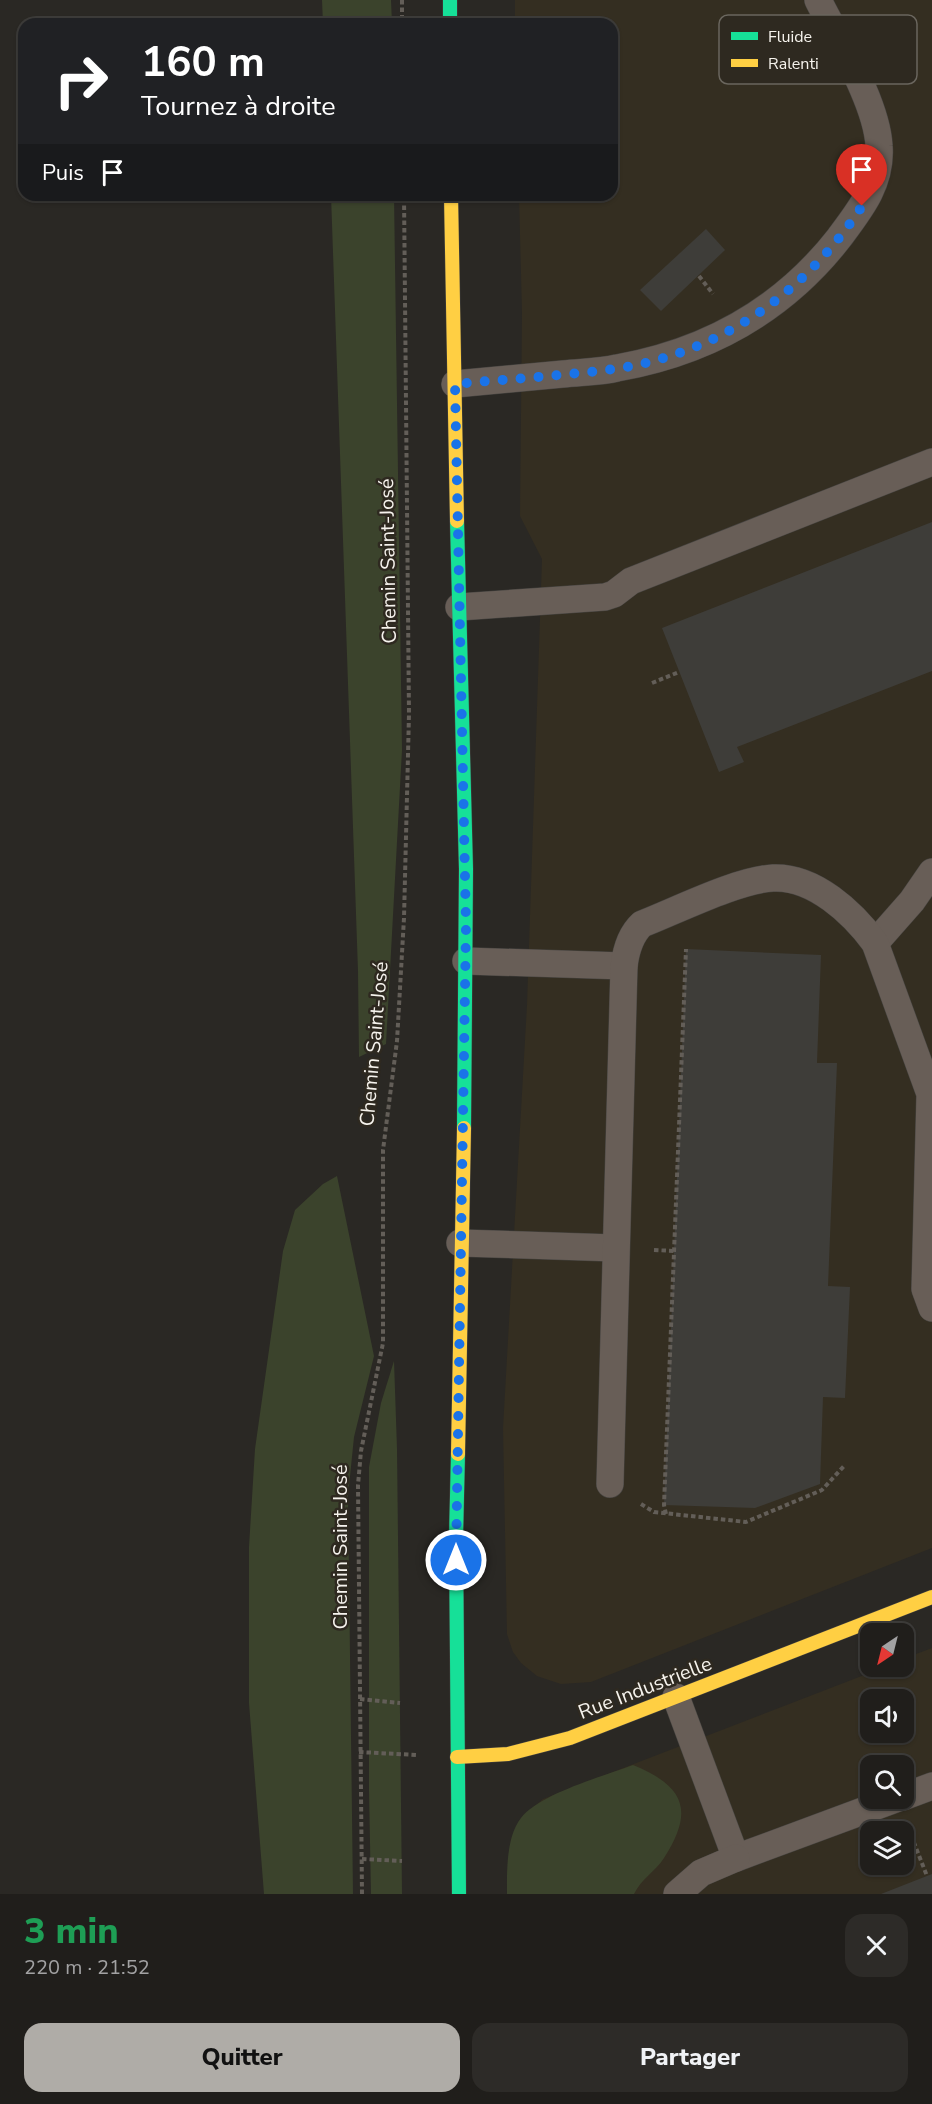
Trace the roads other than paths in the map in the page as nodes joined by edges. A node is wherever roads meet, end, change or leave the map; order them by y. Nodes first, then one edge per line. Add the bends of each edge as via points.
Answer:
1 (450, 0) edge
2 (818, 0) edge
3 (825, 15) edge
4 (450, 18) edge
5 (860, 84) edge
6 (451, 201) edge
7 (455, 384) junction
8 (932, 462) edge
9 (459, 607) junction
10 (932, 872) edge
11 (875, 944) junction
12 (466, 961) junction
13 (624, 966) junction
14 (460, 1244) junction
15 (615, 1248) junction
16 (932, 1308) edge
17 (610, 1484) dead end
18 (932, 1598) edge
19 (676, 1697) junction
20 (457, 1757) junction
21 (932, 1786) edge
22 (914, 1793) edge
23 (868, 1809) edge
24 (736, 1858) junction
25 (459, 1894) edge
26 (677, 1894) edge

1 - 4 street
2 - 3 lane
5 - 7 lane via 873,111 880,169 869,195 828,251 790,292 754,317 702,344 655,360 615,369
6 - 7 street
7 - 9 street
8 - 9 lane via 636,578 605,597
9 - 12 street
10 - 11 lane
11 - 13 lane via 848,913 820,891 795,880 774,878 742,884 642,924 627,948
11 - 16 lane via 930,1094 925,1289
12 - 13 lane
12 - 14 street
13 - 15 lane
14 - 15 lane
14 - 20 street
15 - 17 lane
18 - 19 street, Rue Industrielle
19 - 20 street, Rue Industrielle via 522,1753
19 - 24 lane
20 - 25 street
21 - 22 lane
23 - 24 lane
24 - 26 lane via 701,1873

